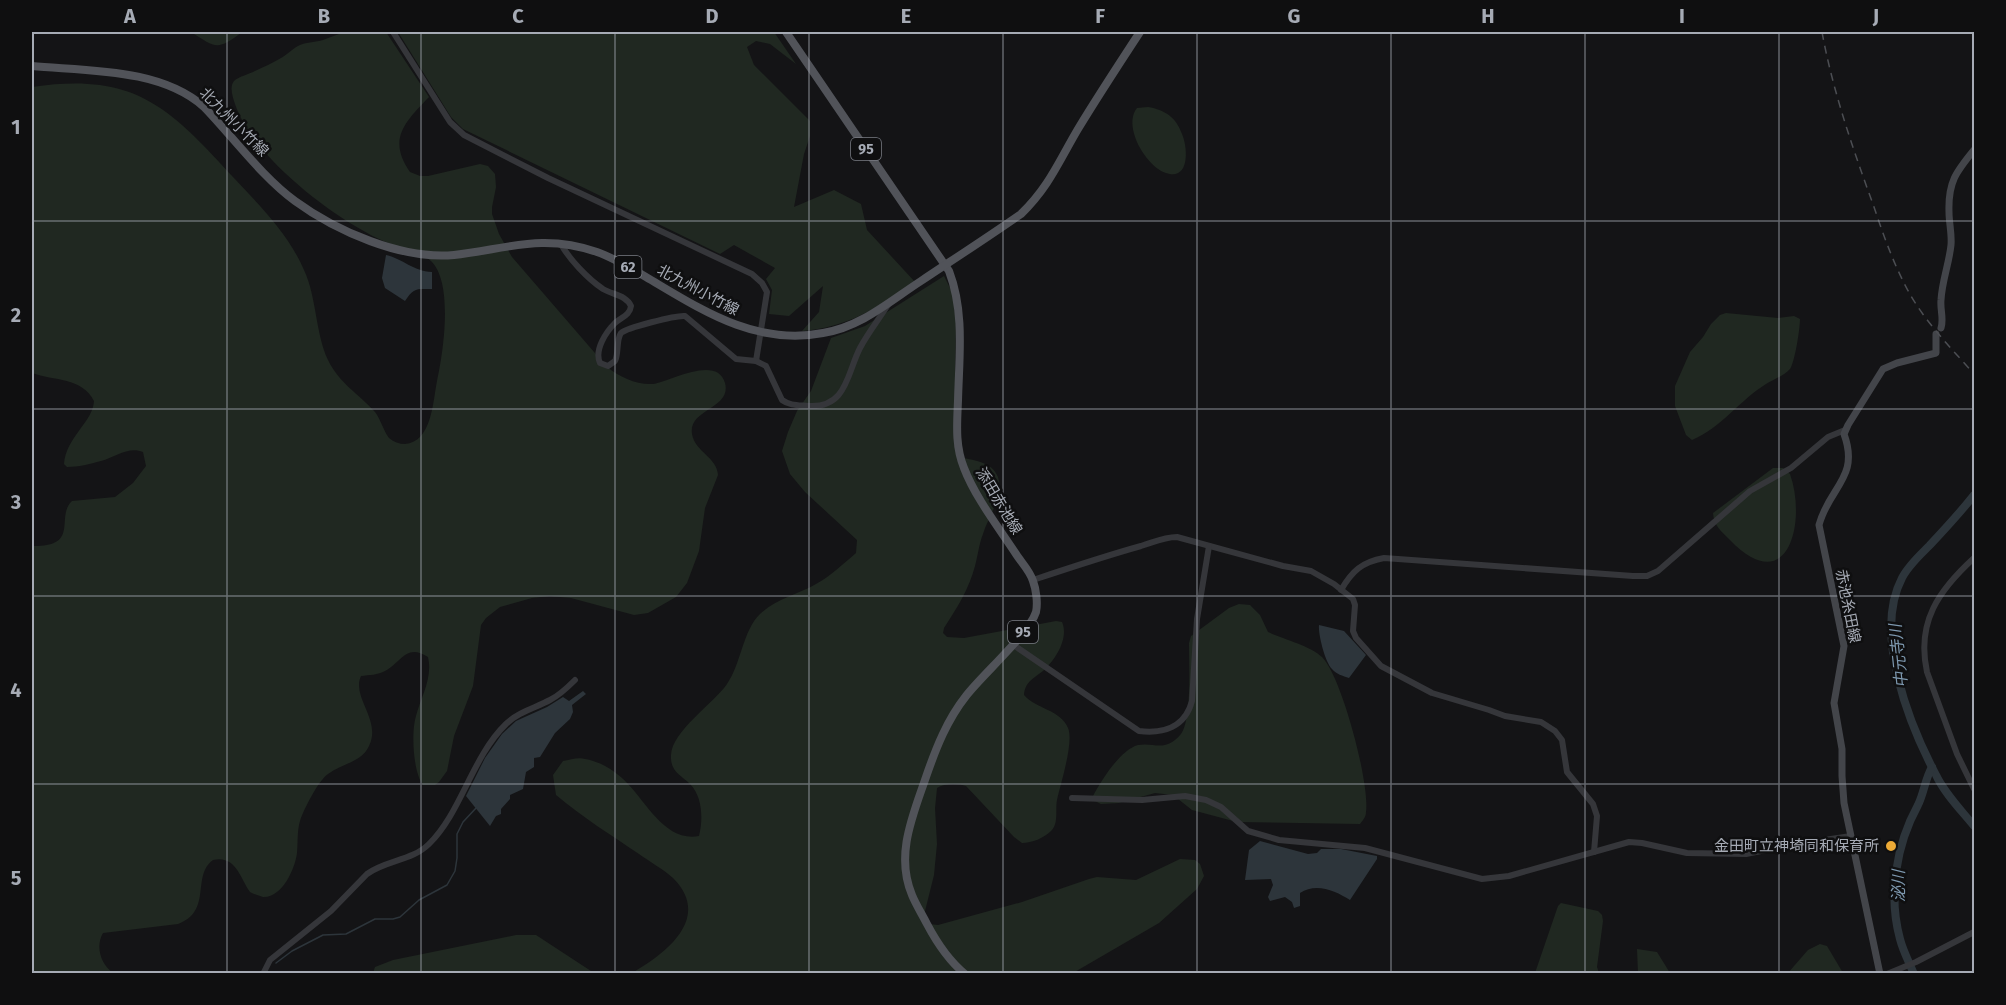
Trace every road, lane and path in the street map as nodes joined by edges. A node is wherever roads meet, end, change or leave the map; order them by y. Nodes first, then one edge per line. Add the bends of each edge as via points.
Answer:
1 (393, 32) edge
2 (786, 32) edge
3 (1140, 32) edge
4 (32, 66) edge
5 (1974, 150) edge
6 (561, 244) junction
7 (945, 266) junction
8 (888, 305) junction
9 (761, 332) junction
10 (756, 362) junction
11 (1845, 430) junction
12 (1209, 546) junction
13 (1974, 558) edge
14 (1033, 580) junction
15 (1341, 590) junction
16 (1012, 644) junction
17 (575, 680) dead end
18 (1974, 789) edge
19 (1072, 798) dead end
20 (1851, 837) junction
21 (1594, 852) junction
22 (1974, 932) edge
23 (263, 974) edge
24 (965, 974) edge
25 (1880, 974) edge
26 (1887, 974) edge

1 - 9 street via 450,122 464,135 752,274 767,292
2 - 7 main road, 添田赤池線 / 95
3 - 7 main road, 北九州小竹線 / 62 via 1036,200
4 - 6 main road, 北九州小竹線 / 62 via 139,77 169,85 200,103 294,200 379,245 433,255 519,243
5 - 11 main road via 1958,168 1951,187 1951,247 1942,287 1936,353 1883,369
6 - 9 main road, 北九州小竹線 / 62 via 609,257 717,318
6 - 10 street via 567,256 589,276 603,288 627,299 631,306 629,314 608,333 598,352 600,363 608,366 615,361 619,337 625,331 680,315 736,359
7 - 8 main road, 北九州小竹線 / 62
7 - 14 main road, 添田赤池線 / 95 via 957,291 961,320 958,453 981,499
8 - 9 main road, 北九州小竹線 / 62 via 824,333
8 - 10 street via 860,349 844,389 831,400 815,406 786,403 778,396 769,370
9 - 10 street
11 - 15 street via 1828,437 1791,468 1750,491 1666,565 1647,576 1384,558 1361,566
11 - 20 main road, 赤池糸田線 via 1850,464 1819,525 1844,646 1834,703
12 - 14 street via 1164,537
12 - 15 street via 1311,571
12 - 16 street via 1197,619 1192,701 1185,717 1172,728 1139,731
13 - 18 street via 1952,579 1930,613 1924,659 1957,754
14 - 16 main road, 添田赤池線 / 95 via 1035,613
15 - 21 street via 1355,604 1352,622 1356,638 1381,666 1432,693 1505,716 1541,722 1555,731 1562,740 1567,772 1598,816
16 - 24 main road, 添田赤池線 / 95 via 965,696 948,723 905,845 906,877 912,895 937,942
17 - 23 street via 552,699 518,715 498,733 428,845 367,873 332,911 270,960
19 - 21 street via 1142,800 1185,796 1206,800 1221,807 1248,831 1279,840 1365,848 1482,879 1509,876
20 - 21 street via 1746,854 1687,853 1642,843
20 - 25 main road, 赤池糸田線
22 - 26 street

